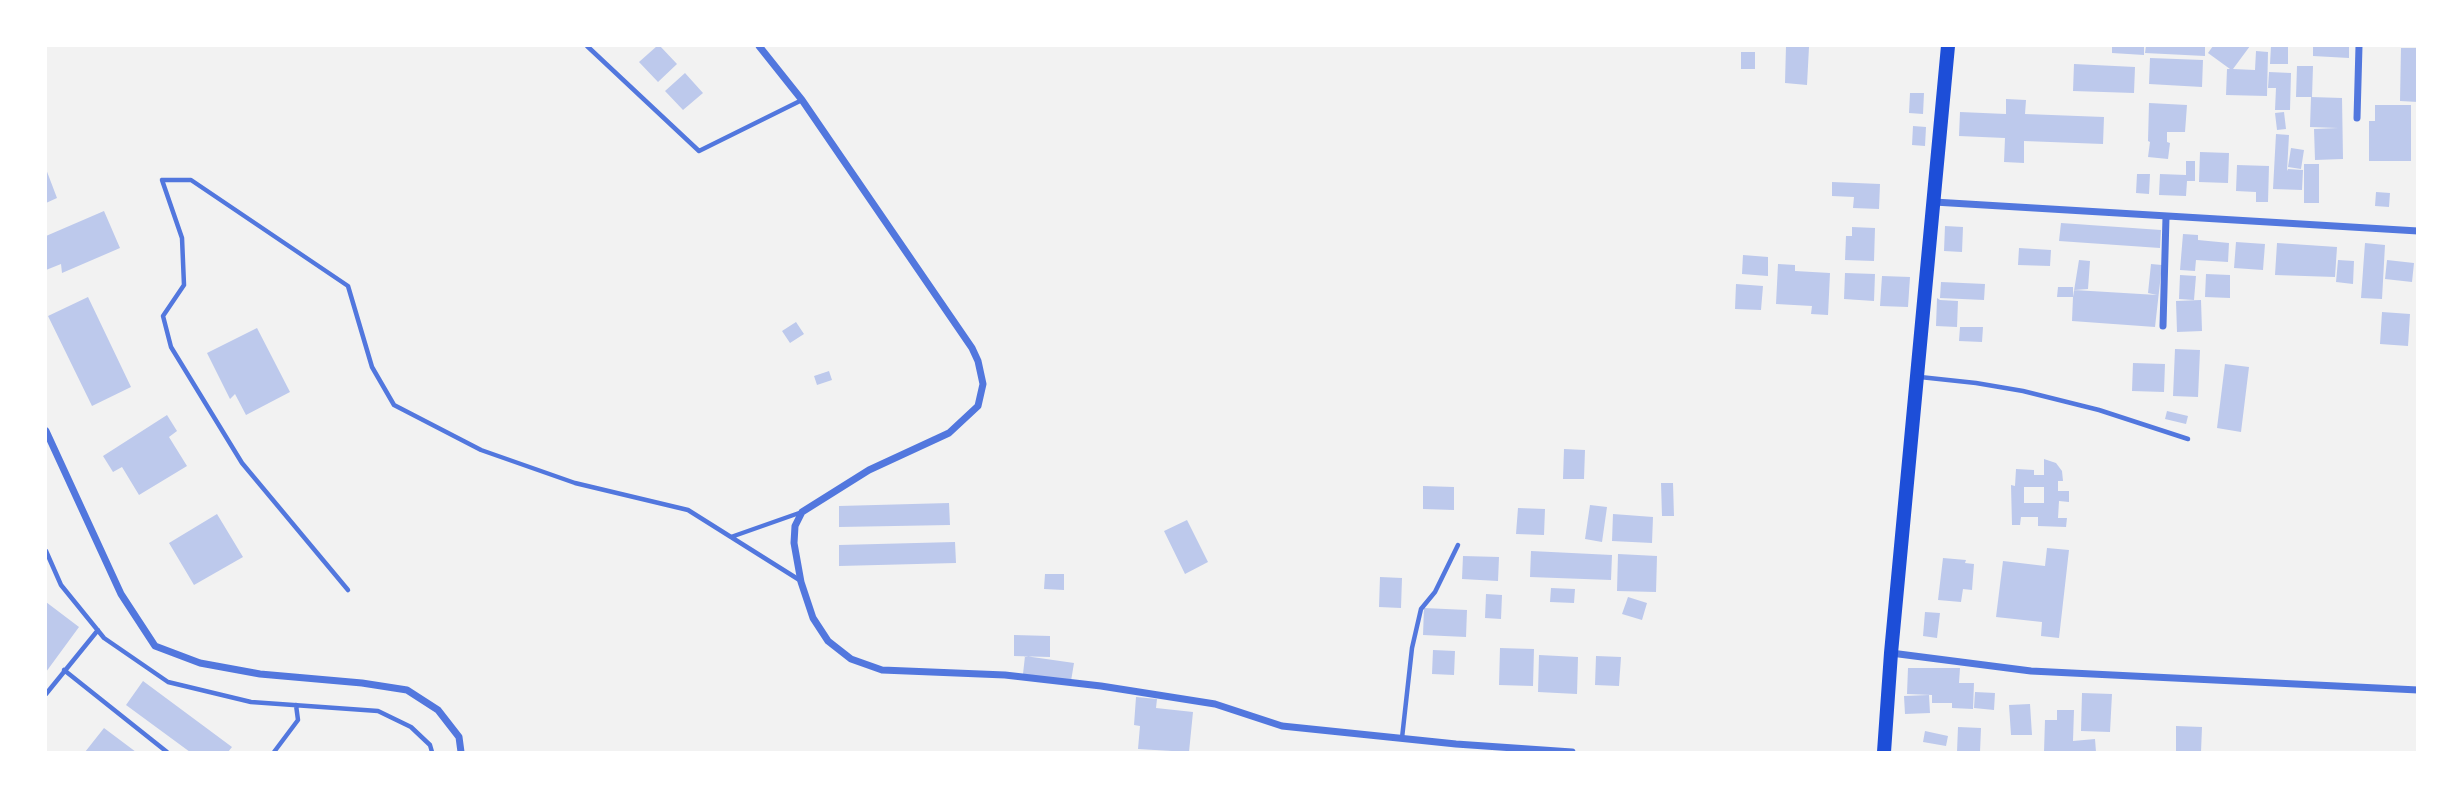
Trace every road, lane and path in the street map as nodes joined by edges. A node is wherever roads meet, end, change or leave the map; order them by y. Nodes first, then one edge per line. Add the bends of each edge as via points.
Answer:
1 (587, 46) edge
2 (759, 46) edge
3 (1948, 46) edge
4 (2359, 46) edge
5 (802, 100) junction
6 (2357, 118) dead end
7 (1934, 202) junction
8 (2166, 217) junction
9 (2417, 231) edge
10 (2163, 326) dead end
11 (1916, 376) junction
12 (46, 431) edge
13 (2188, 439) dead end
14 (802, 512) junction
15 (730, 537) junction
16 (1458, 545) dead end
17 (46, 551) edge
18 (801, 582) junction
19 (348, 590) dead end
20 (98, 630) junction
21 (1891, 653) junction
22 (64, 670) junction
23 (2417, 690) edge
24 (46, 694) edge
25 (296, 705) junction
26 (1402, 739) junction
27 (167, 752) edge
28 (274, 752) edge
29 (432, 752) edge
30 (461, 752) edge
31 (1572, 752) edge
32 (1884, 752) edge

1 - 5 lane via 699,151
2 - 5 street
3 - 7 main road
4 - 6 street
5 - 14 street via 972,348 983,384 978,405 949,433 869,470
7 - 8 street
7 - 11 main road
8 - 9 street
8 - 10 street
11 - 13 lane via 2022,391
11 - 21 main road
12 - 30 street via 121,594 155,646 200,663 260,674 407,690 438,710 459,737
14 - 15 lane
14 - 18 street via 794,543
15 - 18 lane
15 - 19 lane via 688,510 575,483 481,450 394,405 372,367 348,286 191,180 162,180 182,238 184,285 163,316 171,347 242,463
16 - 26 lane via 1435,592 1421,609
17 - 20 lane via 61,585
18 - 26 street via 813,618 828,642 851,659 882,670 1005,675 1101,686 1216,704 1282,726
20 - 22 lane
20 - 25 lane via 168,682 251,702
21 - 23 street via 2031,671
21 - 32 main road
22 - 24 lane
22 - 27 lane
25 - 28 lane via 298,720
25 - 29 lane via 378,711 411,727
26 - 31 street

